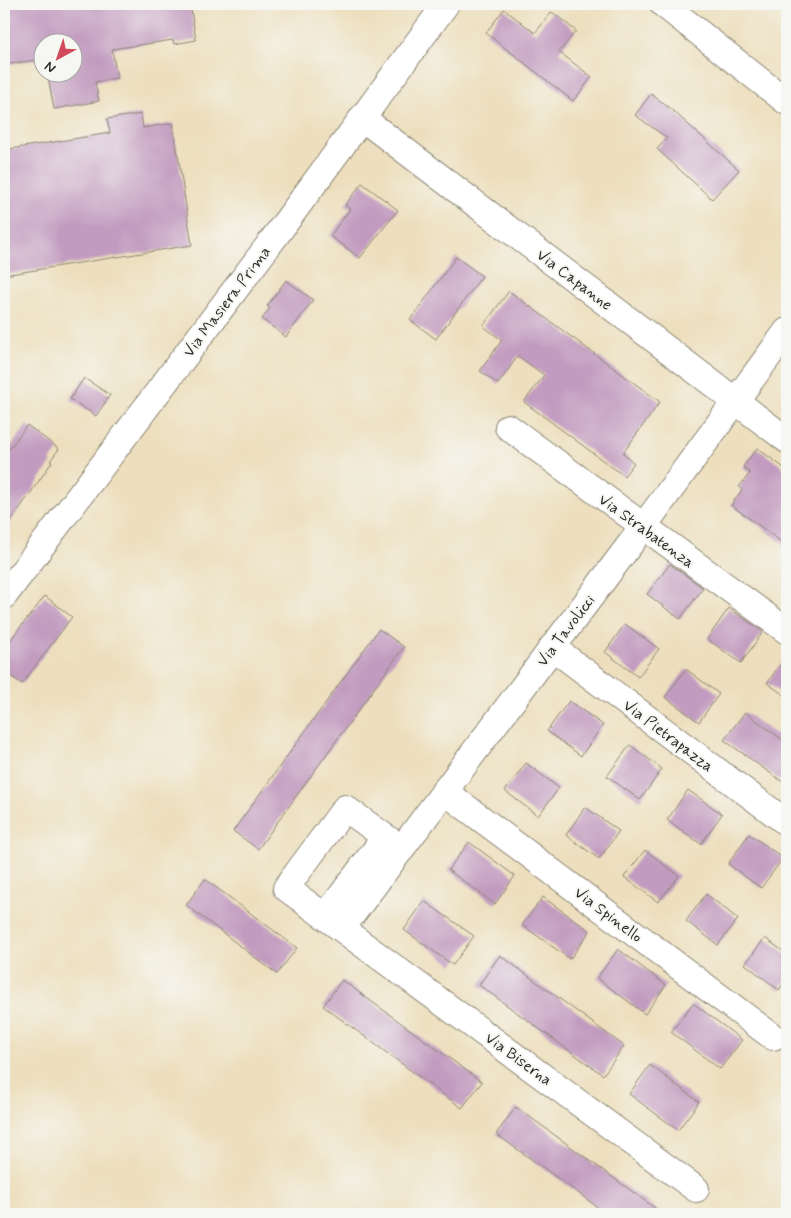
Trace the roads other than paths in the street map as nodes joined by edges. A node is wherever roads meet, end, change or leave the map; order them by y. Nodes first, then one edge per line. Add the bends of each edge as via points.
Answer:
1 (446, 4) edge
2 (663, 4) edge
3 (787, 102) edge
4 (362, 118) junction
5 (787, 331) edge
6 (735, 402) junction
7 (508, 427) dead end
8 (787, 440) edge
9 (643, 528) junction
10 (4, 596) edge
11 (787, 631) edge
12 (552, 647) junction
13 (444, 791) junction
14 (787, 823) edge
15 (393, 843) junction
16 (334, 922) junction
17 (773, 1037) dead end
18 (696, 1189) dead end

1 - 4 street, Via Masiera Prima
2 - 3 street
4 - 6 street, Via Capanne
4 - 10 street, Via Masiera Prima
5 - 6 street, Via Tavolicci
6 - 8 street, Via Capanne
6 - 9 street, Via Tavolicci
7 - 9 street, Via Strabatenza
9 - 11 street, Via Strabatenza
9 - 12 street, Via Tavolicci
12 - 13 street, Via Tavolicci
12 - 14 street, Via Pietrapazza
13 - 15 street, Via Tavolicci
13 - 17 street, Via Spinello
15 - 16 street, Via Tavolicci
15 - 16 street, Via Biserna via 345,808 286,888
16 - 18 street, Via Biserna

